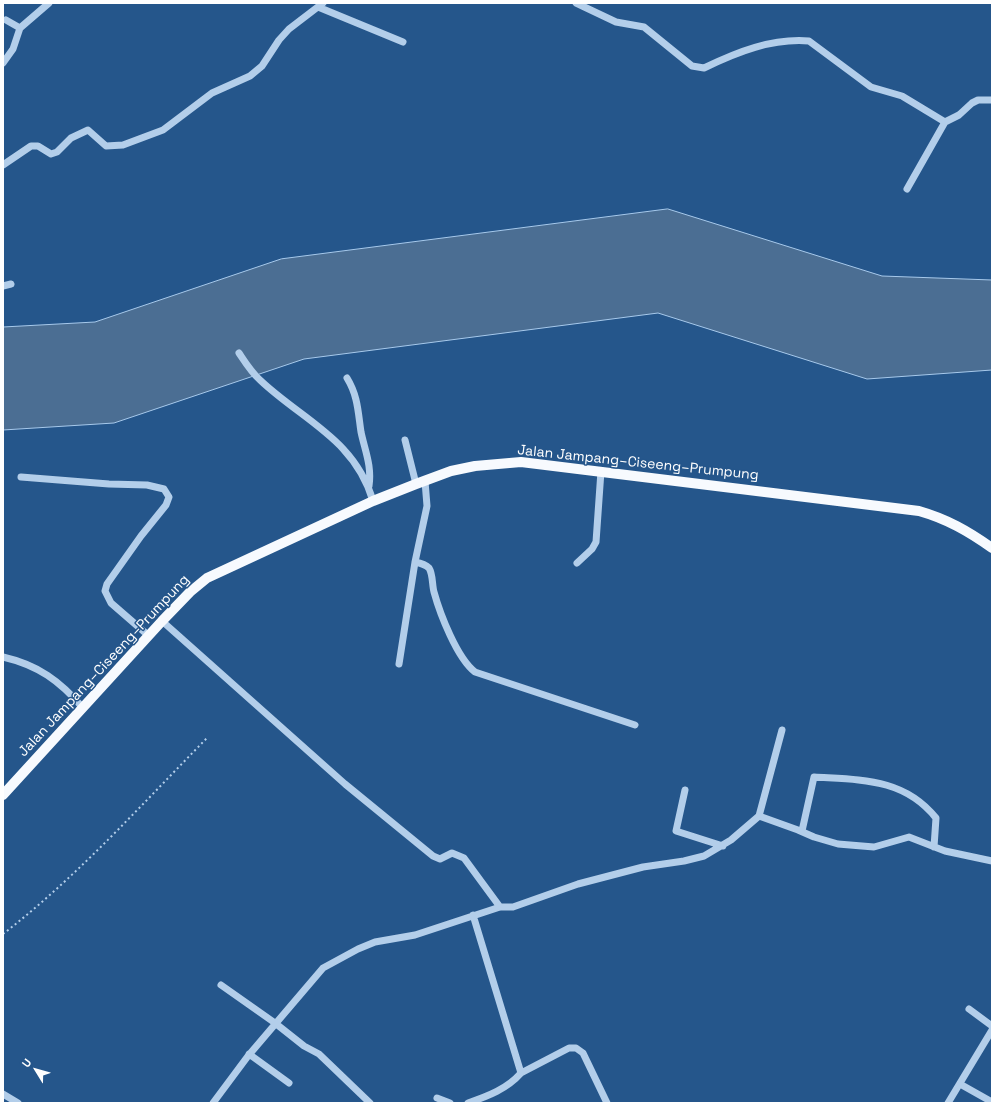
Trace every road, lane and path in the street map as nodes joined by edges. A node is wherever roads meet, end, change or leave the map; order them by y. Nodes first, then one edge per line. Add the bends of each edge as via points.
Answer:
1 (49, 3) edge
2 (576, 3) edge
3 (320, 5) edge
4 (6, 20) dead end
5 (20, 28) junction
6 (403, 42) dead end
7 (3, 63) edge
8 (992, 100) edge
9 (944, 122) junction
10 (3, 165) edge
11 (907, 190) dead end
12 (11, 284) dead end
13 (3, 286) edge
14 (239, 353) dead end
15 (347, 378) dead end
16 (405, 440) dead end
17 (601, 471) junction
18 (21, 477) dead end
19 (420, 482) junction
20 (369, 486) junction
21 (373, 501) junction
22 (992, 548) edge
23 (415, 562) junction
24 (577, 563) dead end
25 (162, 621) junction
26 (149, 636) junction
27 (3, 657) edge
28 (399, 664) dead end
29 (82, 708) junction
30 (635, 725) dead end
31 (782, 730) dead end
32 (206, 738) dead end
33 (685, 790) dead end
34 (3, 794) edge
35 (759, 816) junction
36 (802, 831) junction
37 (723, 846) junction
38 (934, 847) junction
39 (992, 860) edge
40 (500, 907) junction
41 (473, 915) junction
42 (3, 934) edge
43 (221, 985) dead end
44 (969, 1009) dead end
45 (275, 1023) junction
46 (992, 1026) edge
47 (992, 1030) edge
48 (249, 1054) junction
49 (521, 1072) junction
50 (289, 1083) dead end
51 (960, 1084) junction
52 (3, 1094) edge
53 (437, 1098) dead end
54 (992, 1102) edge
55 (18, 1103) edge
56 (213, 1103) edge
57 (370, 1103) edge
58 (450, 1103) edge
59 (468, 1103) edge
60 (607, 1103) edge
61 (948, 1103) edge

1 - 5 street
2 - 9 street via 616,22 644,27 697,68 704,68 756,46 809,41 871,87 902,96
3 - 6 street
3 - 10 street via 289,29 262,66 250,76 212,93 163,130 123,145 106,146 88,130 71,138 57,152 51,154 38,146 31,146
4 - 5 street
5 - 7 street via 13,49
8 - 9 street via 978,100 959,115
9 - 11 street
12 - 13 street
14 - 20 street via 260,380 341,445
15 - 20 street via 357,401 370,464
16 - 19 street
17 - 19 main road, Jalan Jampang–Ciseeng–Prumpung via 521,462 495,463 451,471
17 - 22 main road, Jalan Jampang–Ciseeng–Prumpung via 919,511 960,526
17 - 24 street via 596,542
18 - 26 street via 147,485 157,486 166,491 169,497 166,505 128,554 105,591 111,603
19 - 21 main road, Jalan Jampang–Ciseeng–Prumpung
19 - 23 street via 427,506
20 - 21 street
21 - 25 main road, Jalan Jampang–Ciseeng–Prumpung via 207,578
23 - 28 street
23 - 30 street via 424,564 430,570 434,592 454,643 466,663 475,672
25 - 26 main road, Jalan Jampang–Ciseeng–Prumpung
25 - 40 street via 345,784 433,856 440,859 452,853 464,858
26 - 29 main road, Jalan Jampang–Ciseeng–Prumpung
27 - 29 street via 51,676
29 - 34 main road, Jalan Jampang–Ciseeng–Prumpung
31 - 35 street
32 - 42 path via 69,878
33 - 37 street via 676,830
35 - 36 street
35 - 37 street
36 - 38 street via 825,841 861,847 879,847 909,838
36 - 38 street via 814,776 857,780 887,784 908,793 928,808 936,818
37 - 40 street via 704,856 643,867 578,884 513,908
38 - 39 street
40 - 41 street
41 - 45 street via 415,935 375,942 331,963 316,976
41 - 49 street
43 - 45 street
44 - 46 street
45 - 48 street
45 - 57 street via 304,1046 319,1054
47 - 51 street
48 - 50 street
48 - 56 street
49 - 59 street via 513,1082
49 - 60 street via 569,1048 576,1048 583,1053
51 - 54 street
51 - 61 street
52 - 55 street
53 - 58 street

